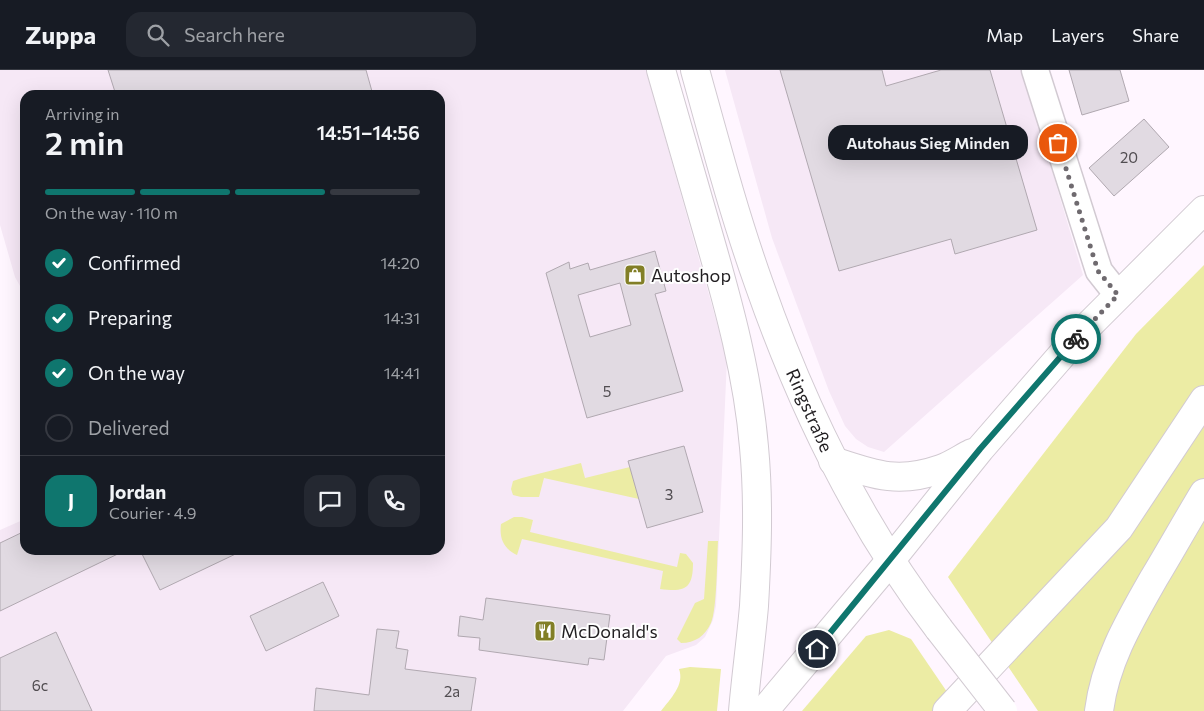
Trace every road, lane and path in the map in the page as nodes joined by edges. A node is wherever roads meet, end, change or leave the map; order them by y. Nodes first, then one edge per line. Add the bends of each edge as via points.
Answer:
1 (661, 70) edge
2 (694, 70) edge
3 (1035, 70) edge
4 (1204, 210) edge
5 (1118, 295) junction
6 (1204, 400) edge
7 (980, 449) junction
8 (833, 461) junction
9 (1204, 493) edge
10 (890, 560) junction
11 (742, 711) edge
12 (764, 711) edge
13 (947, 711) edge
14 (1003, 711) edge
15 (1099, 711) edge

1 - 11 main road via 738,344 753,438 757,544 754,606
2 - 8 main road, Ringstraße via 759,284 802,395
3 - 5 street via 1098,271
4 - 5 main road
5 - 7 main road
6 - 13 main road via 1119,528
7 - 8 main road via 943,468 897,478 868,473
7 - 10 main road
8 - 10 main road, Ringstraße
9 - 15 main road via 1126,626 1109,668
10 - 12 main road
10 - 14 main road, Ringstraße, bridge

